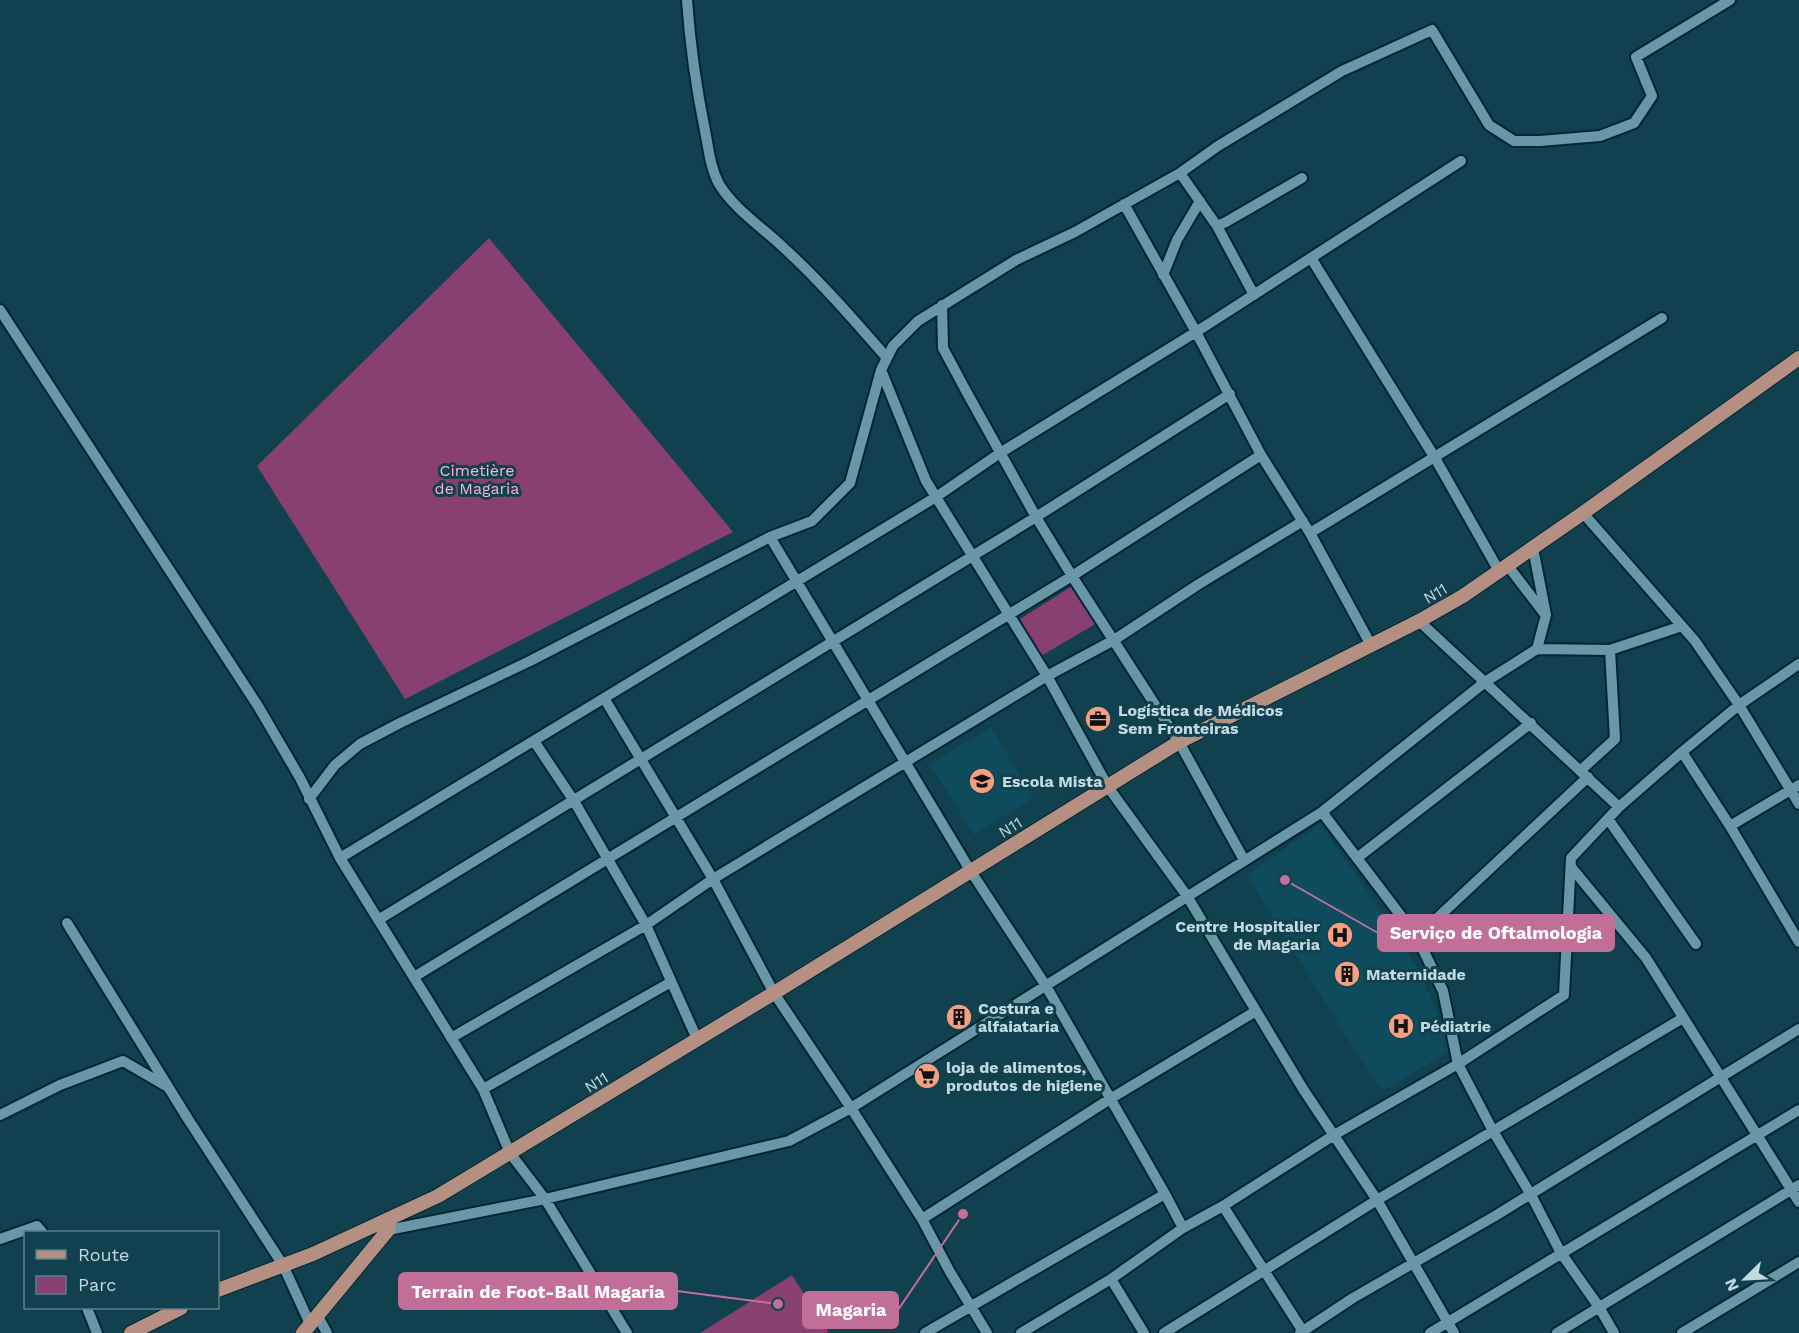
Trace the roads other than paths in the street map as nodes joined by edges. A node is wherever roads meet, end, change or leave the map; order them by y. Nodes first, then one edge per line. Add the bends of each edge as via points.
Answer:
1 (687, 0) edge
2 (1730, 0) edge
3 (1461, 161) dead end
4 (1180, 173) junction
5 (1302, 178) dead end
6 (1200, 201) junction
7 (1124, 204) junction
8 (1217, 225) junction
9 (1311, 258) junction
10 (1163, 274) junction
11 (1254, 295) junction
12 (942, 305) junction
13 (0, 310) edge
14 (1662, 318) dead end
15 (1196, 332) junction
16 (887, 358) junction
17 (1799, 358) edge
18 (881, 370) junction
19 (1230, 394) junction
20 (1000, 453) junction
21 (1261, 455) junction
22 (1435, 458) junction
23 (936, 497) junction
24 (1583, 513) junction
25 (1036, 517) junction
26 (1303, 521) junction
27 (1310, 533) junction
28 (770, 537) junction
29 (1533, 548) junction
30 (973, 556) junction
31 (1504, 568) junction
32 (1072, 576) junction
33 (797, 581) junction
34 (1009, 615) junction
35 (1546, 615) junction
36 (1419, 621) junction
37 (1682, 626) junction
38 (1114, 640) junction
39 (833, 641) junction
40 (1371, 645) junction
41 (1537, 649) junction
42 (1610, 651) junction
43 (1799, 664) edge
44 (1047, 676) junction
45 (1485, 682) junction
46 (604, 698) junction
47 (869, 700) junction
48 (1739, 705) junction
49 (1531, 723) junction
50 (534, 741) junction
51 (1179, 742) junction
52 (1682, 752) junction
53 (641, 759) junction
54 (906, 762) junction
55 (1584, 774) junction
56 (1108, 787) junction
57 (1795, 787) edge
58 (309, 799) junction
59 (574, 801) junction
60 (1799, 804) edge
61 (1619, 807) junction
62 (1322, 812) junction
63 (676, 817) junction
64 (1608, 819) junction
65 (1730, 826) junction
66 (340, 858) junction
67 (1357, 858) junction
68 (607, 859) junction
69 (1244, 860) junction
70 (1570, 867) junction
71 (970, 870) junction
72 (713, 879) junction
73 (1187, 896) junction
74 (378, 920) junction
75 (67, 923) dead end
76 (646, 925) junction
77 (1417, 937) junction
78 (1799, 942) edge
79 (1696, 944) dead end
80 (414, 977) junction
81 (671, 982) junction
82 (1046, 986) junction
83 (774, 993) junction
84 (1256, 1011) junction
85 (1683, 1018) junction
86 (1799, 1029) edge
87 (452, 1038) junction
88 (697, 1039) junction
89 (1458, 1064) junction
90 (1721, 1077) junction
91 (168, 1088) junction
92 (483, 1089) junction
93 (1110, 1099) junction
94 (851, 1108) junction
95 (1799, 1110) edge
96 (0, 1115) edge
97 (1493, 1131) junction
98 (1334, 1135) junction
99 (1757, 1136) junction
100 (510, 1153) junction
101 (1795, 1187) edge
102 (1165, 1194) junction
103 (1531, 1195) junction
104 (545, 1199) junction
105 (1377, 1200) junction
106 (1799, 1202) edge
107 (1223, 1206) junction
108 (922, 1219) junction
109 (389, 1225) junction
110 (1184, 1228) junction
111 (41, 1231) edge
112 (0, 1239) edge
113 (1561, 1253) junction
114 (1799, 1262) edge
115 (1415, 1264) junction
116 (283, 1265) junction
117 (1264, 1270) junction
118 (1111, 1279) junction
119 (219, 1290) edge
120 (971, 1306) junction
121 (1599, 1307) junction
122 (87, 1309) edge
123 (179, 1309) edge
124 (1447, 1322) junction
125 (310, 1324) edge
126 (1302, 1332) edge
127 (97, 1333) edge
128 (131, 1333) edge
129 (327, 1333) edge
130 (627, 1333) edge
131 (925, 1333) edge
132 (987, 1333) edge
133 (1021, 1333) edge
134 (1144, 1333) edge
135 (1164, 1333) edge
136 (1430, 1333) edge
137 (1454, 1333) edge
138 (1557, 1333) edge
139 (1614, 1333) edge
140 (1682, 1333) edge

1 - 16 street via 701,112 711,167 718,182 828,292
2 - 4 street via 1636,57 1652,96 1634,123 1600,136 1514,141 1489,125 1432,30 1342,71
3 - 9 street
4 - 6 street
4 - 7 street
5 - 8 street
6 - 8 street
6 - 10 street
7 - 10 street
7 - 12 street via 1016,260
8 - 11 street
9 - 11 street
9 - 22 street
10 - 15 street
11 - 15 street
12 - 16 street via 918,321 893,346
12 - 20 street via 943,348
13 - 58 street via 258,706
14 - 22 street
15 - 19 street
15 - 20 street
16 - 18 street
17 - 24 main road, N11
18 - 23 street
18 - 28 street via 850,483 812,521
19 - 21 street
19 - 25 street
20 - 23 street
20 - 25 street
21 - 26 street
21 - 32 street
22 - 27 street
22 - 31 street
23 - 30 street
23 - 33 street
24 - 29 main road, N11
24 - 37 street
25 - 30 street
25 - 32 street
26 - 27 street
26 - 38 street
27 - 40 street
28 - 33 street
28 - 58 street via 360,744 335,765
29 - 31 main road, N11
29 - 35 street
30 - 34 street
30 - 39 street
31 - 35 street
31 - 36 main road, N11
32 - 34 street
32 - 38 street
33 - 39 street
33 - 46 street
34 - 44 street
34 - 47 street
35 - 41 street
36 - 40 main road, N11
36 - 45 street
37 - 42 street
37 - 48 street
38 - 44 street
38 - 51 street
39 - 47 street
39 - 53 street
40 - 51 main road, N11
41 - 42 street
41 - 45 street
42 - 55 street via 1615,739
43 - 48 street
44 - 54 street
44 - 56 street
45 - 49 street
45 - 62 street
46 - 50 street
46 - 53 street
47 - 54 street
47 - 63 street
48 - 52 street
48 - 57 street
49 - 55 street
49 - 67 street
50 - 59 street
50 - 66 street
51 - 56 main road, N11
51 - 69 street
52 - 61 street
52 - 65 street
53 - 59 street
53 - 63 street
54 - 71 street
54 - 72 street
55 - 61 street
55 - 77 street
56 - 71 main road, N11
56 - 73 street
57 - 60 street
57 - 65 street
58 - 66 street
59 - 68 street
59 - 74 street
61 - 64 street
62 - 67 street
62 - 69 street
63 - 68 street
63 - 72 street
64 - 70 street via 1571,858
64 - 79 street
65 - 78 street
66 - 74 street
67 - 77 street
68 - 76 street
68 - 80 street
69 - 73 street
70 - 85 street via 1646,958
70 - 89 street via 1564,995
71 - 82 street
71 - 83 main road, N11
72 - 76 street
72 - 83 street
73 - 82 street
73 - 84 street
74 - 80 street
75 - 91 street
76 - 81 street
76 - 87 street
77 - 89 street via 1443,991
80 - 87 street
81 - 88 street
81 - 92 street
82 - 93 street
82 - 94 street
83 - 88 main road, N11
83 - 94 street
84 - 93 street
84 - 98 street
85 - 90 street
85 - 97 street
86 - 90 street
87 - 92 street
88 - 100 main road, N11
89 - 97 street
89 - 98 street
90 - 99 street
90 - 103 street
91 - 96 street via 123,1061 60,1085
91 - 116 street
92 - 100 street
93 - 102 street
93 - 108 street
94 - 104 street via 789,1141
94 - 108 street
95 - 99 street
97 - 103 street
97 - 105 street
98 - 105 street
98 - 107 street
99 - 101 street
99 - 113 street
100 - 104 street
100 - 109 main road, N11
101 - 106 street
101 - 121 street
102 - 110 street
102 - 120 street
103 - 113 street
103 - 115 street
104 - 109 street
104 - 130 street
105 - 115 street
105 - 117 street
107 - 110 street
107 - 117 street
108 - 120 street
109 - 116 main road, N11
109 - 125 main road
110 - 118 street
111 - 112 street via 37,1226
113 - 121 street
113 - 124 street
114 - 140 street
115 - 124 street
115 - 126 street
116 - 119 main road, N11
116 - 125 street
117 - 126 street
117 - 135 street
118 - 133 street
118 - 134 street
120 - 131 street
120 - 132 street
121 - 138 street
121 - 139 street
122 - 127 street
123 - 128 main road
124 - 136 street
124 - 137 street
125 - 129 street

